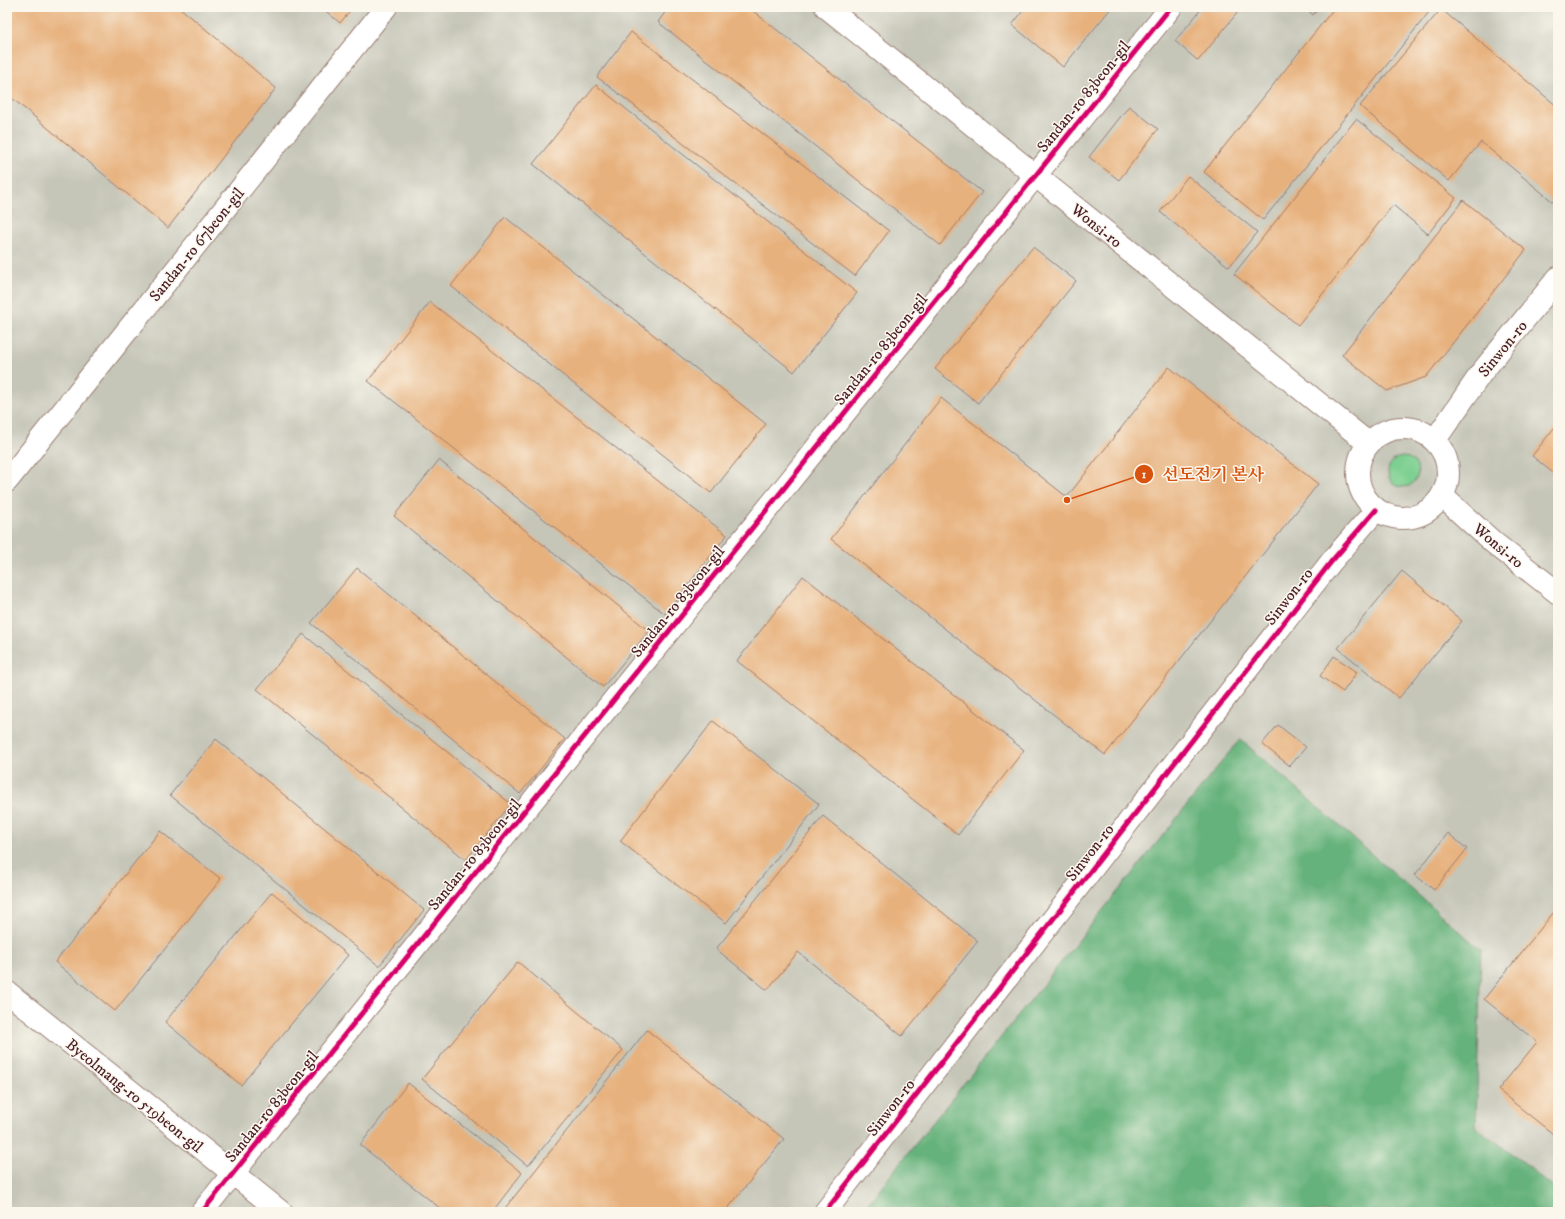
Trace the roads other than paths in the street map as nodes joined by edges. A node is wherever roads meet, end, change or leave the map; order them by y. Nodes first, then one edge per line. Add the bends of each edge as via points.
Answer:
1 (386, 7) edge
2 (826, 7) edge
3 (1171, 7) edge
4 (1036, 176) junction
5 (1558, 278) edge
6 (1435, 440) junction
7 (1368, 442) junction
8 (7, 481) edge
9 (1442, 496) junction
10 (1376, 510) junction
11 (1558, 593) edge
12 (7, 992) edge
13 (233, 1174) junction
14 (202, 1212) edge
15 (281, 1212) edge
16 (824, 1212) edge

1 - 8 street, Sandan-ro 67beon-gil
2 - 4 street, Wonsi-ro
3 - 4 street, Sandan-ro 83beon-gil
4 - 7 street, Wonsi-ro
4 - 13 street, Sandan-ro 83beon-gil
5 - 6 street, Sinwon-ro via 1482,372
6 - 7 street via 1423,432 1408,427 1394,427
6 - 9 street via 1444,452 1448,466 1448,482
7 - 10 street via 1357,470 1359,485 1366,499
9 - 10 street via 1432,508 1412,517 1390,517
9 - 11 street, Wonsi-ro via 1494,543
10 - 16 street, Sinwon-ro via 1331,562
12 - 13 street, Byeolmang-ro 519beon-gil
13 - 14 street, Sandan-ro 83beon-gil
13 - 15 street, Byeolmang-ro 519beon-gil

